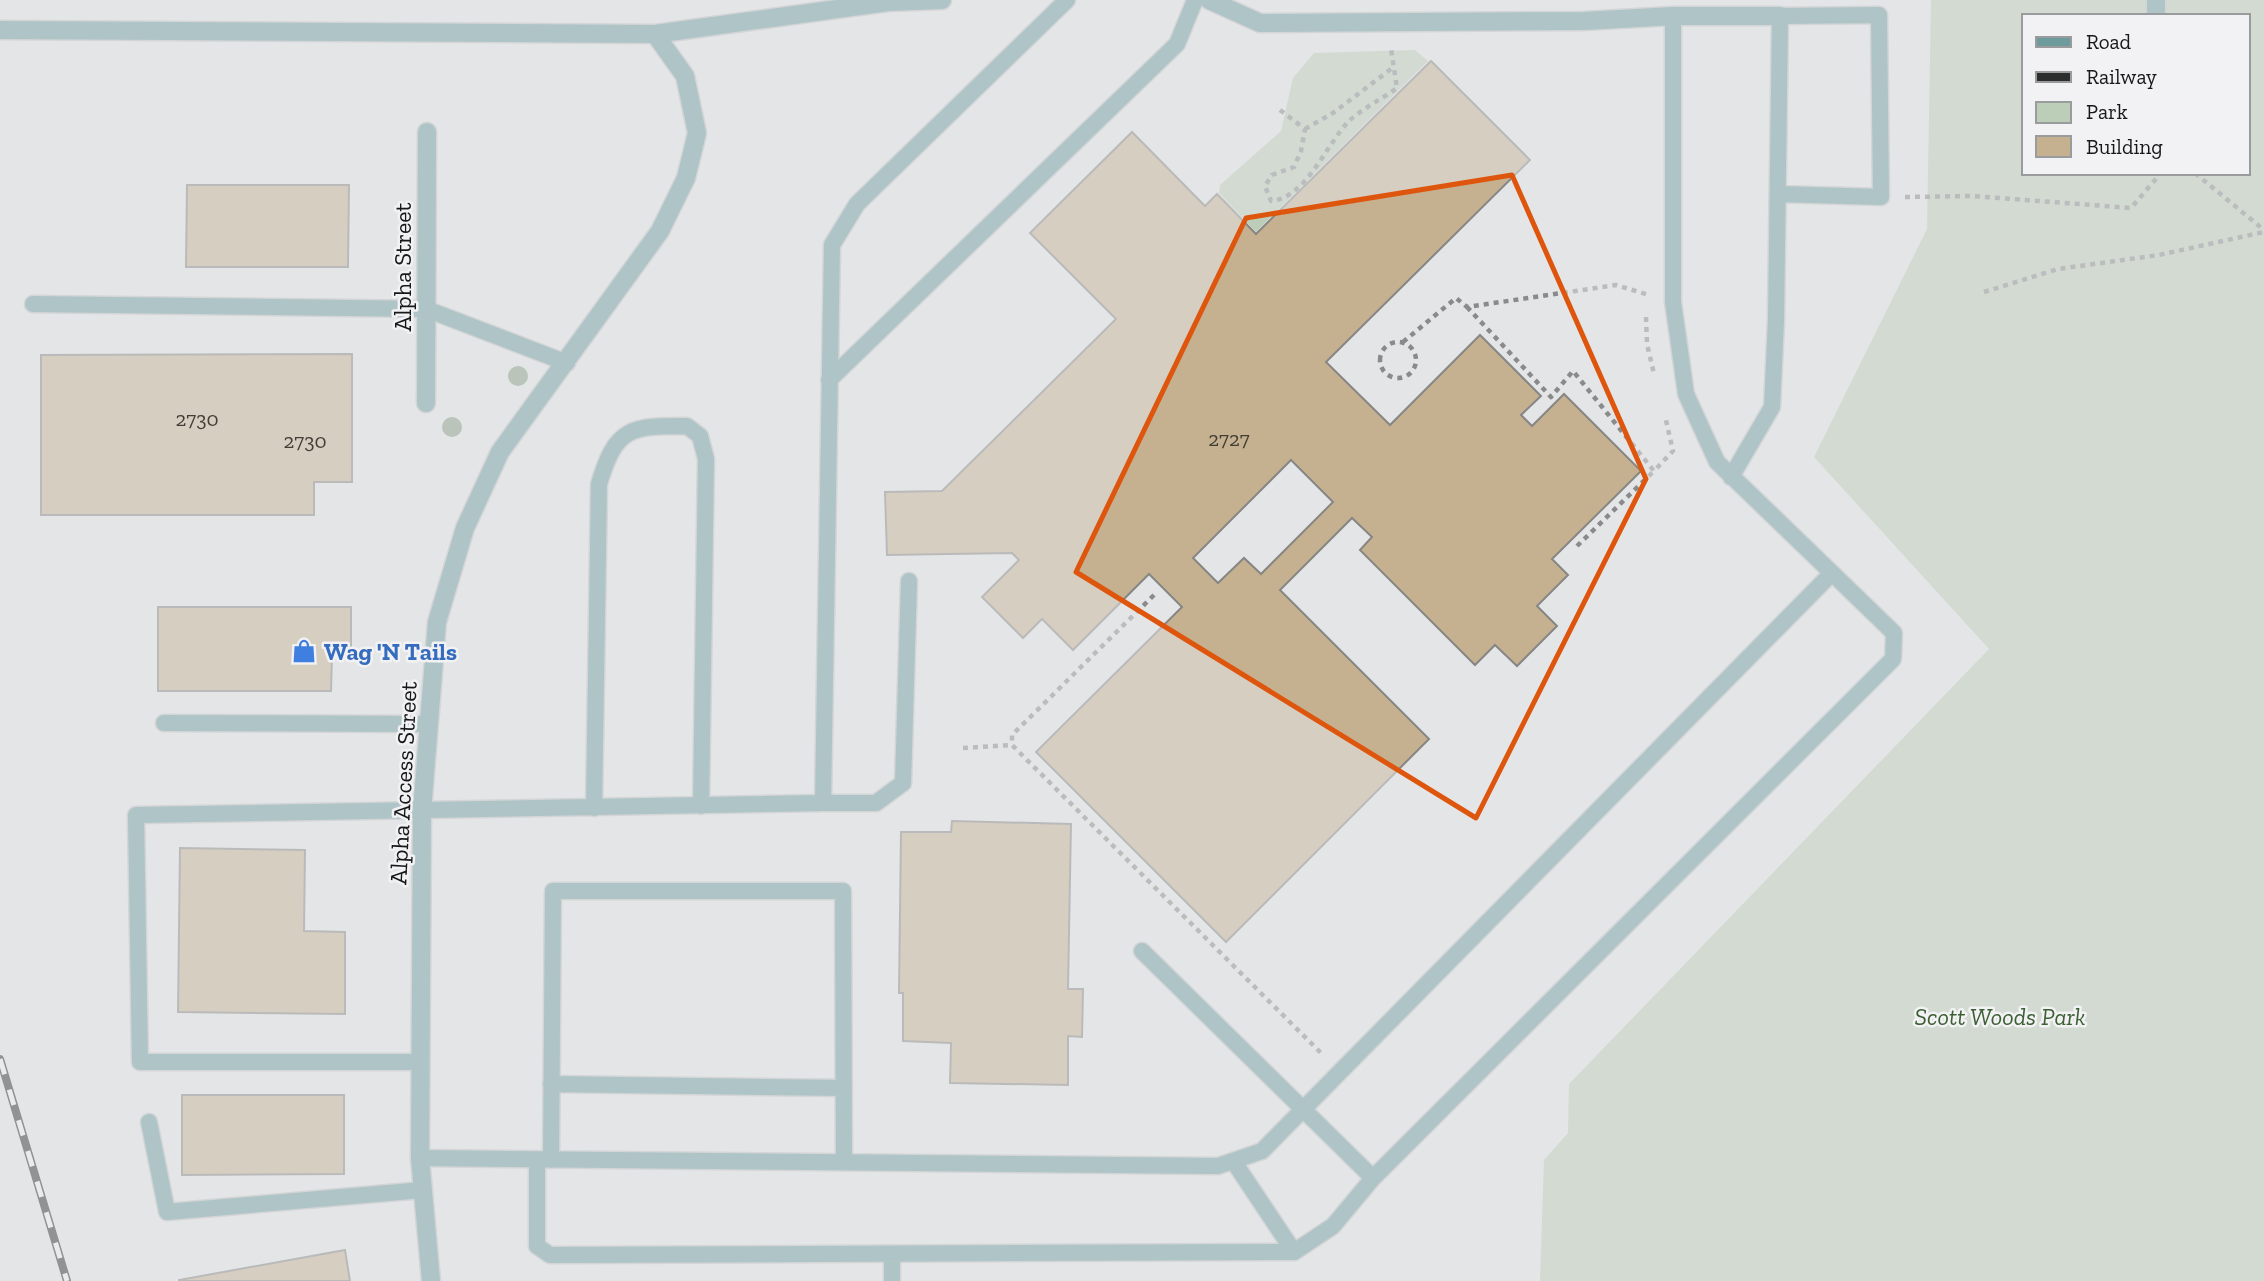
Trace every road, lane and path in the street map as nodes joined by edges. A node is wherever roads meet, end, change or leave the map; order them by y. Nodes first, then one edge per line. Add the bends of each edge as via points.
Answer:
1 (942, 0) edge
2 (1067, 0) edge
3 (1195, 0) edge
4 (1209, 0) edge
5 (1673, 16) junction
6 (1780, 16) junction
7 (0, 30) edge
8 (655, 34) junction
9 (1391, 49) dead end
10 (1395, 65) junction
11 (1280, 110) dead end
12 (1305, 129) junction
13 (427, 132) dead end
14 (2159, 175) edge
15 (2197, 175) edge
16 (1777, 194) junction
17 (1881, 197) junction
18 (2264, 231) edge
19 (1984, 292) dead end
20 (1646, 294) junction
21 (1673, 302) junction
22 (33, 304) dead end
23 (1468, 307) junction
24 (426, 309) junction
25 (1403, 342) junction
26 (567, 363) junction
27 (829, 380) junction
28 (1657, 384) dead end
29 (426, 403) dead end
30 (1663, 411) dead end
31 (1654, 471) junction
32 (1731, 477) junction
33 (1577, 546) dead end
34 (1832, 573) junction
35 (909, 581) dead end
36 (1154, 595) dead end
37 (164, 723) dead end
38 (429, 724) junction
39 (1012, 745) junction
40 (963, 748) dead end
41 (823, 803) junction
42 (701, 806) junction
43 (594, 807) junction
44 (422, 811) junction
45 (1142, 951) dead end
46 (420, 1062) junction
47 (1340, 1072) junction
48 (551, 1084) junction
49 (844, 1088) junction
50 (1304, 1110) junction
51 (149, 1122) dead end
52 (420, 1158) junction
53 (544, 1160) junction
54 (844, 1162) junction
55 (1234, 1162) junction
56 (1373, 1178) junction
57 (422, 1190) junction
58 (1294, 1252) junction
59 (892, 1254) junction
60 (431, 1281) edge
61 (892, 1281) edge

1 - 8 street via 888,2
2 - 27 lane via 857,204 832,245
3 - 27 lane via 1177,44
4 - 5 street via 1260,23
5 - 6 street
5 - 21 lane
6 - 16 lane
6 - 17 lane via 1879,15
7 - 8 street
8 - 26 street, Alpha Access Street via 685,76 697,133 686,178 660,231
9 - 10 path
10 - 12 path
10 - 12 path via 1397,88 1349,121 1317,167 1283,200 1271,201 1265,186 1272,175 1294,167
11 - 12 path
13 - 24 street, Alpha Street
14 - 17 path via 2131,208 1973,196
15 - 18 path
16 - 17 lane
16 - 32 lane via 1772,407
18 - 19 path via 2160,255 2058,269
20 - 21 path
20 - 23 path via 1616,285
20 - 28 path via 1647,344
21 - 32 lane via 1686,394 1717,462
22 - 24 lane
23 - 25 path via 1456,298
23 - 31 path via 1551,397 1573,371
24 - 26 lane
24 - 29 street, Alpha Street
25 - 25 path via 1385,347 1380,358 1383,370 1394,378 1410,375 1416,365 1416,353
26 - 38 street, Alpha Access Street via 500,452 465,528 436,622
27 - 41 lane
30 - 31 path via 1673,451
31 - 33 path
32 - 34 lane
34 - 47 lane
34 - 56 lane via 1894,633 1893,659
35 - 41 lane via 903,783 876,803
36 - 39 path via 1012,735
37 - 38 lane
38 - 44 street, Alpha Access Street
39 - 40 path
39 - 47 path
41 - 42 lane
42 - 43 lane
42 - 43 lane via 706,459 700,436 687,426 655,426 630,432 610,450 599,484
43 - 44 lane
44 - 46 street, Alpha Access Street
44 - 46 lane via 136,815 140,1062
45 - 50 lane
46 - 52 street, Alpha Access Street
47 - 50 lane
48 - 49 lane
48 - 49 lane via 553,891 843,891
48 - 53 lane
49 - 54 lane
50 - 55 lane via 1262,1151
50 - 56 lane
51 - 57 lane via 167,1212
52 - 53 lane
52 - 57 street, Alpha Access Street
53 - 54 lane
53 - 59 lane via 537,1246 550,1255
54 - 55 lane via 1206,1166
55 - 58 lane
56 - 58 lane via 1333,1226
57 - 60 street, Alpha Access Street
58 - 59 lane
59 - 61 lane

